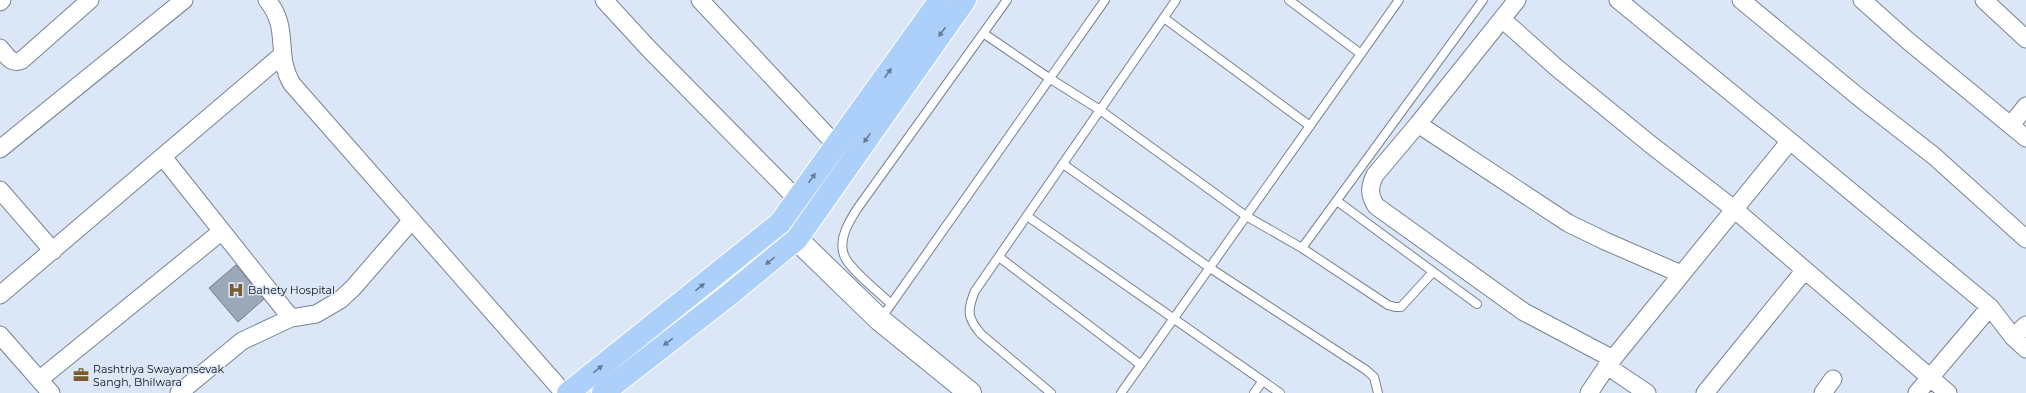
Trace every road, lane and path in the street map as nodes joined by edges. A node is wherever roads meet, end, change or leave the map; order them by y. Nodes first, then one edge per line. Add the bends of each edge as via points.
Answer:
1 (90, 0) edge
2 (184, 0) edge
3 (267, 0) edge
4 (604, 0) edge
5 (700, 0) edge
6 (940, 0) edge
7 (965, 0) edge
8 (1007, 0) edge
9 (1105, 0) edge
10 (1176, 0) edge
11 (1289, 0) edge
12 (1399, 0) edge
13 (1483, 0) edge
14 (1517, 0) edge
15 (1618, 0) edge
16 (1741, 0) edge
17 (1862, 0) edge
18 (1984, 0) edge
19 (1164, 18) junction
20 (1502, 19) junction
21 (983, 33) junction
22 (2026, 38) edge
23 (0, 48) edge
24 (1361, 54) junction
25 (282, 55) junction
26 (1049, 78) junction
27 (2026, 106) edge
28 (1100, 110) junction
29 (1418, 124) junction
30 (2011, 125) junction
31 (1310, 126) junction
32 (2026, 138) edge
33 (1790, 142) junction
34 (836, 145) junction
35 (0, 149) edge
36 (163, 157) junction
37 (1063, 164) junction
38 (0, 190) edge
39 (797, 199) junction
40 (1337, 200) junction
41 (1734, 208) junction
42 (1027, 216) junction
43 (1246, 216) junction
44 (412, 220) junction
45 (780, 223) junction
46 (222, 231) junction
47 (2026, 238) edge
48 (797, 239) junction
49 (1302, 248) junction
50 (53, 251) junction
51 (999, 257) junction
52 (1210, 268) junction
53 (1804, 271) junction
54 (1433, 272) junction
55 (1681, 274) junction
56 (0, 295) edge
57 (1477, 304) dead end
58 (1990, 307) junction
59 (885, 312) junction
60 (291, 318) junction
61 (1173, 320) junction
62 (2026, 325) edge
63 (0, 335) edge
64 (2014, 337) junction
65 (2026, 349) edge
66 (1610, 363) junction
67 (1141, 365) junction
68 (1931, 377) junction
69 (40, 379) junction
70 (1833, 379) dead end
71 (1262, 381) junction
72 (51, 393) edge
73 (179, 393) edge
74 (564, 393) edge
75 (568, 393) edge
76 (603, 393) edge
77 (970, 393) edge
78 (1051, 393) edge
79 (1121, 393) edge
80 (1254, 393) edge
81 (1280, 393) edge
82 (1378, 393) edge
83 (1589, 393) edge
84 (1647, 393) edge
85 (1705, 393) edge
86 (1823, 393) edge
87 (1916, 393) edge
88 (1948, 393) edge

1 - 23 street via 22,60 12,62
2 - 35 street
3 - 25 street via 279,19
4 - 39 street
5 - 34 street
34 -> 6 main road
7 -> 48 main road
8 - 21 lane
9 - 26 lane
10 - 19 lane
11 - 24 lane
12 - 24 lane
13 - 40 lane
14 - 20 street
15 - 33 street
16 - 47 street via 1934,156
17 - 30 street
18 - 22 street
19 - 28 lane
19 - 31 lane
20 - 29 street
20 - 41 street via 1639,135
21 - 26 lane
21 - 59 lane via 846,226 842,242 844,255
24 - 31 lane
25 - 36 street
25 - 44 street via 284,69 292,84
26 - 28 lane
26 - 59 lane
27 - 30 street
28 - 37 lane
28 - 43 lane
29 - 55 street via 1568,224
29 - 66 street via 1371,182 1370,194 1376,206 1524,312
30 - 32 street
31 - 43 lane
33 - 41 street
33 - 58 street
39 -> 34 main road
36 - 46 street
36 - 50 street
37 - 42 lane
37 - 52 lane
38 - 50 street
39 - 45 main road
40 - 49 lane
40 - 54 lane
41 - 53 street
41 - 55 street
42 - 51 lane
42 - 61 lane
43 - 49 lane
43 - 52 lane
44 - 60 street via 340,300 316,314
44 - 74 street
45 - 48 street
75 -> 45 main road
46 - 60 street
46 - 69 street
48 - 59 street
48 -> 76 main road
49 - 54 lane via 1394,307 1405,304
50 - 56 street
51 - 67 lane
51 - 78 lane via 969,304 972,324
52 - 61 lane
52 - 82 lane via 1366,370 1374,377
53 - 68 street
53 - 85 street
54 - 57 lane
55 - 66 street
58 - 64 street
58 - 68 street
59 - 77 street
60 - 73 street via 242,341
61 - 67 lane
61 - 71 lane
62 - 64 street
63 - 69 street
64 - 65 street
66 - 83 street
66 - 84 street
67 - 79 lane
68 - 87 street
68 - 88 street
69 - 72 street
70 - 86 street
71 - 80 lane
71 - 81 lane

